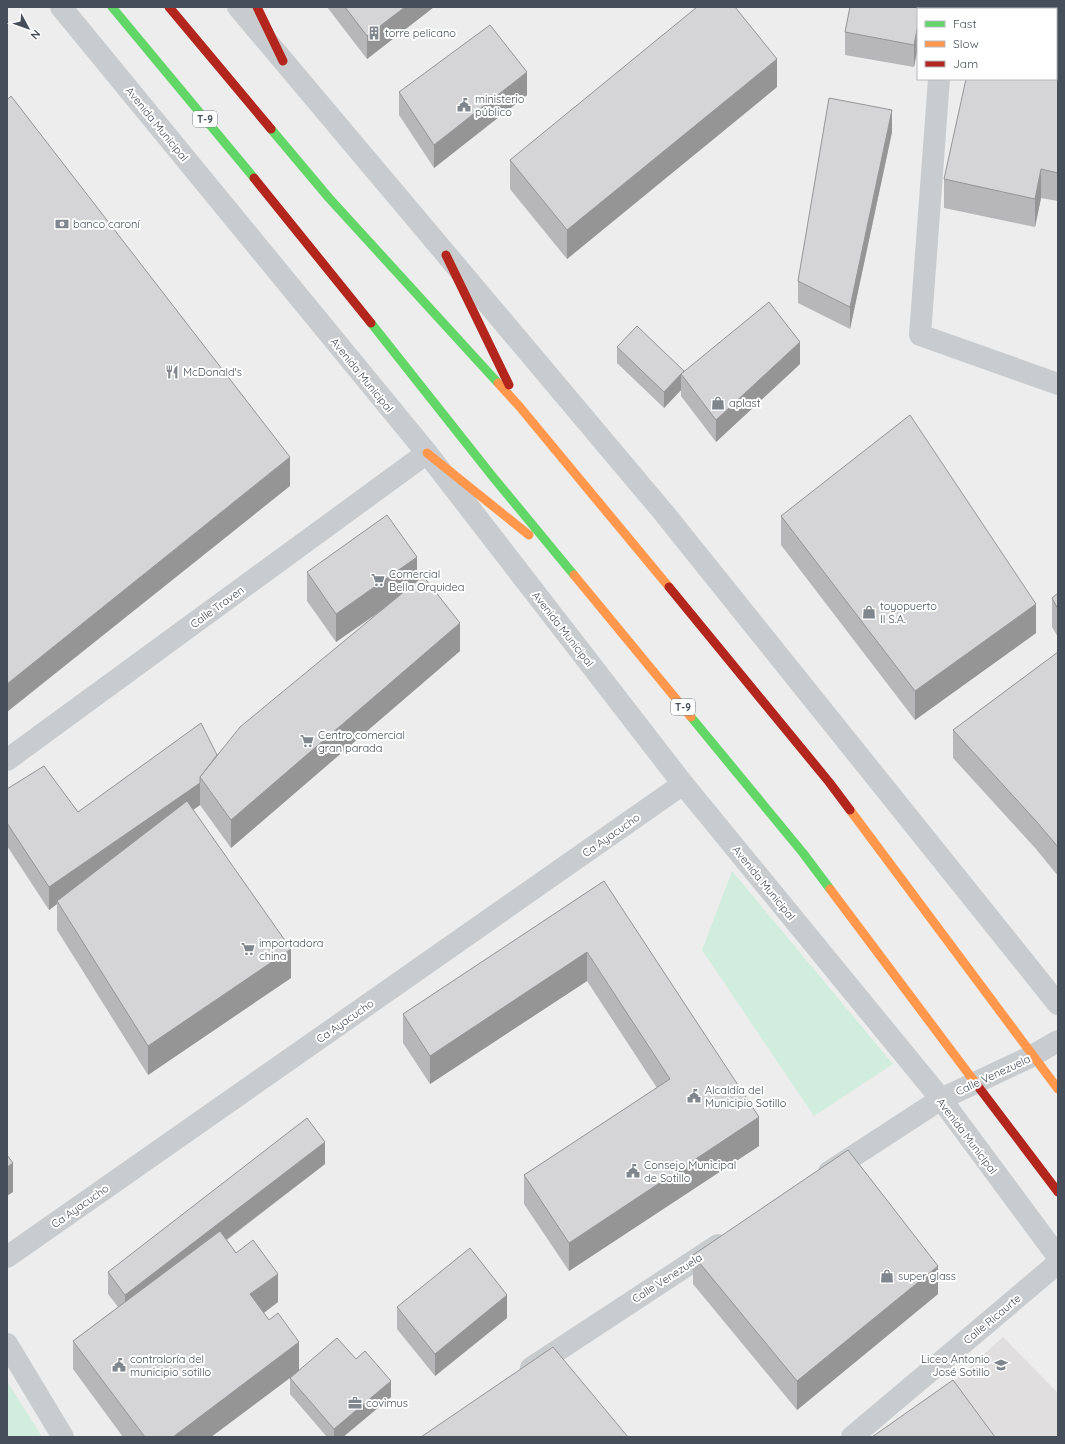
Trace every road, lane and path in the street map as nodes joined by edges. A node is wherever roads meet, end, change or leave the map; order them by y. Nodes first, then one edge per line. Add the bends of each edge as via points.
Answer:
1 (61, 7) edge
2 (112, 7) edge
3 (169, 7) edge
4 (238, 7) edge
5 (257, 7) edge
6 (283, 61) junction
7 (939, 80) edge
8 (446, 255) junction
9 (1058, 384) edge
10 (519, 406) junction
11 (427, 453) junction
12 (565, 564) junction
13 (7, 760) edge
14 (683, 784) junction
15 (1058, 1004) edge
16 (1058, 1041) edge
17 (1032, 1056) junction
18 (976, 1082) junction
19 (1058, 1089) edge
20 (941, 1099) junction
21 (815, 1181) edge
22 (1058, 1192) edge
23 (736, 1233) edge
24 (7, 1257) edge
25 (1058, 1258) edge
26 (1058, 1263) edge
27 (7, 1344) edge
28 (518, 1376) edge
29 (63, 1437) edge
30 (852, 1437) edge

1 - 11 street, Avenida Municipal
2 - 12 main road, T-9 via 297,230
3 - 10 main road via 329,198
4 - 6 street
5 - 6 main road
6 - 8 street
7 - 9 street via 920,335
8 - 10 main road
8 - 15 street via 664,513
10 - 17 main road via 829,782
11 - 12 main road
11 - 13 street, Calle Traven
11 - 14 street, Avenida Municipal
12 - 18 main road, T-9 via 803,853
14 - 20 street, Avenida Municipal
14 - 24 street, Ca Ayacucho
16 - 17 street, Calle Venezuela
17 - 18 street, Calle Venezuela
17 - 19 main road
18 - 20 street, Calle Venezuela
18 - 22 main road, T-9
20 - 21 street, Calle Venezuela
20 - 25 street, Avenida Municipal
23 - 28 street, Calle Venezuela
26 - 30 street, Calle Ricaurte
27 - 29 street

